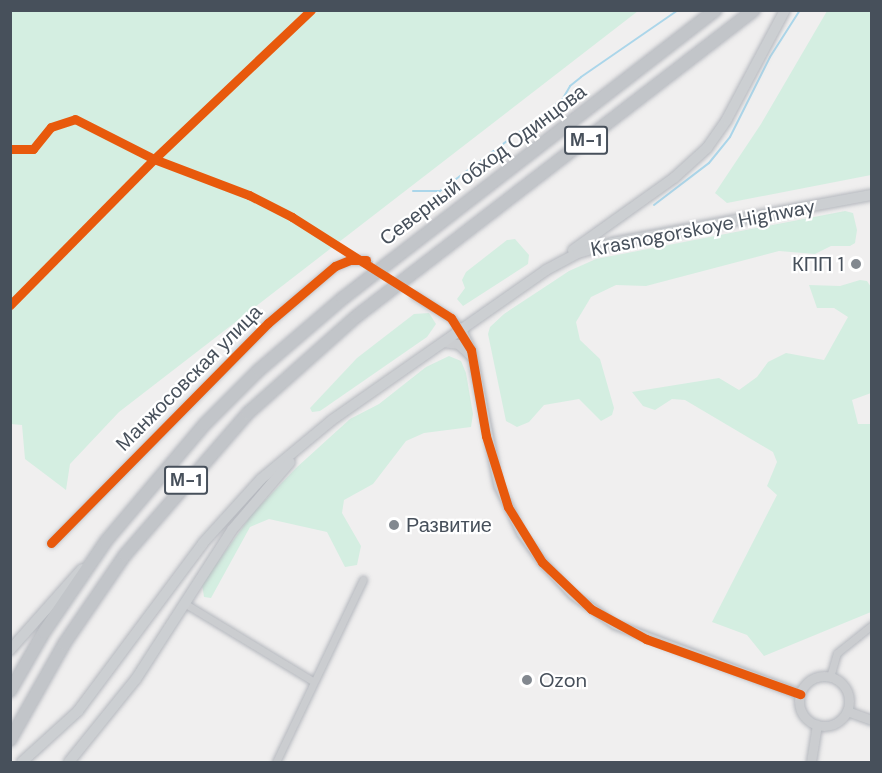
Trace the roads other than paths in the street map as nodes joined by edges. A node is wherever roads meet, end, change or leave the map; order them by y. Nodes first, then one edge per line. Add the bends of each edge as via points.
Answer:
1 (716, 10) edge
2 (754, 10) edge
3 (785, 10) edge
4 (872, 195) edge
5 (366, 260) dead end
6 (546, 270) junction
7 (414, 295) tunnel mouth
8 (461, 329) junction
9 (442, 342) junction
10 (474, 365) junction
11 (363, 398) junction
12 (106, 541) junction
13 (51, 543) dead end
14 (363, 580) dead end
15 (184, 603) junction
16 (872, 625) edge
17 (10, 650) edge
18 (830, 677) junction
19 (313, 681) junction
20 (10, 691) edge
21 (800, 694) junction
22 (847, 711) junction
23 (872, 720) edge
24 (816, 724) junction
25 (10, 740) edge
26 (22, 762) edge
27 (69, 762) edge
28 (276, 762) edge
29 (811, 762) edge

1 - 12 highway, Северный обход Одинцова / М-1 via 293,338 205,424
2 - 25 highway, М-1 via 357,315 248,413 172,496 119,563 64,644
3 - 6 main road via 727,119 699,156
4 - 6 main road, Krasnogorskoye Highway via 612,243 578,253
5 - 13 street, Манжосовская улица via 350,260 335,266 268,323
6 - 8 main road, Krasnogorskoye Highway
7 - 8 street
8 - 9 main road, Krasnogorskoye Highway
8 - 10 street
9 - 10 street via 464,348
9 - 11 main road, Krasnogorskoye Highway
10 - 21 street via 490,455 508,507 542,562 572,594 614,624 646,639
11 - 15 main road via 267,486
11 - 26 main road via 281,460 241,499 203,543 98,687
12 - 17 main road
12 - 20 highway, Северный обход Одинцова / М-1 via 44,632
14 - 19 street
15 - 19 street
15 - 27 main road via 124,696
16 - 18 street via 837,653
18 - 21 street via 815,678
18 - 22 street via 846,690
19 - 28 street
21 - 24 street via 804,716
22 - 23 street
22 - 24 street via 837,722
24 - 29 street

